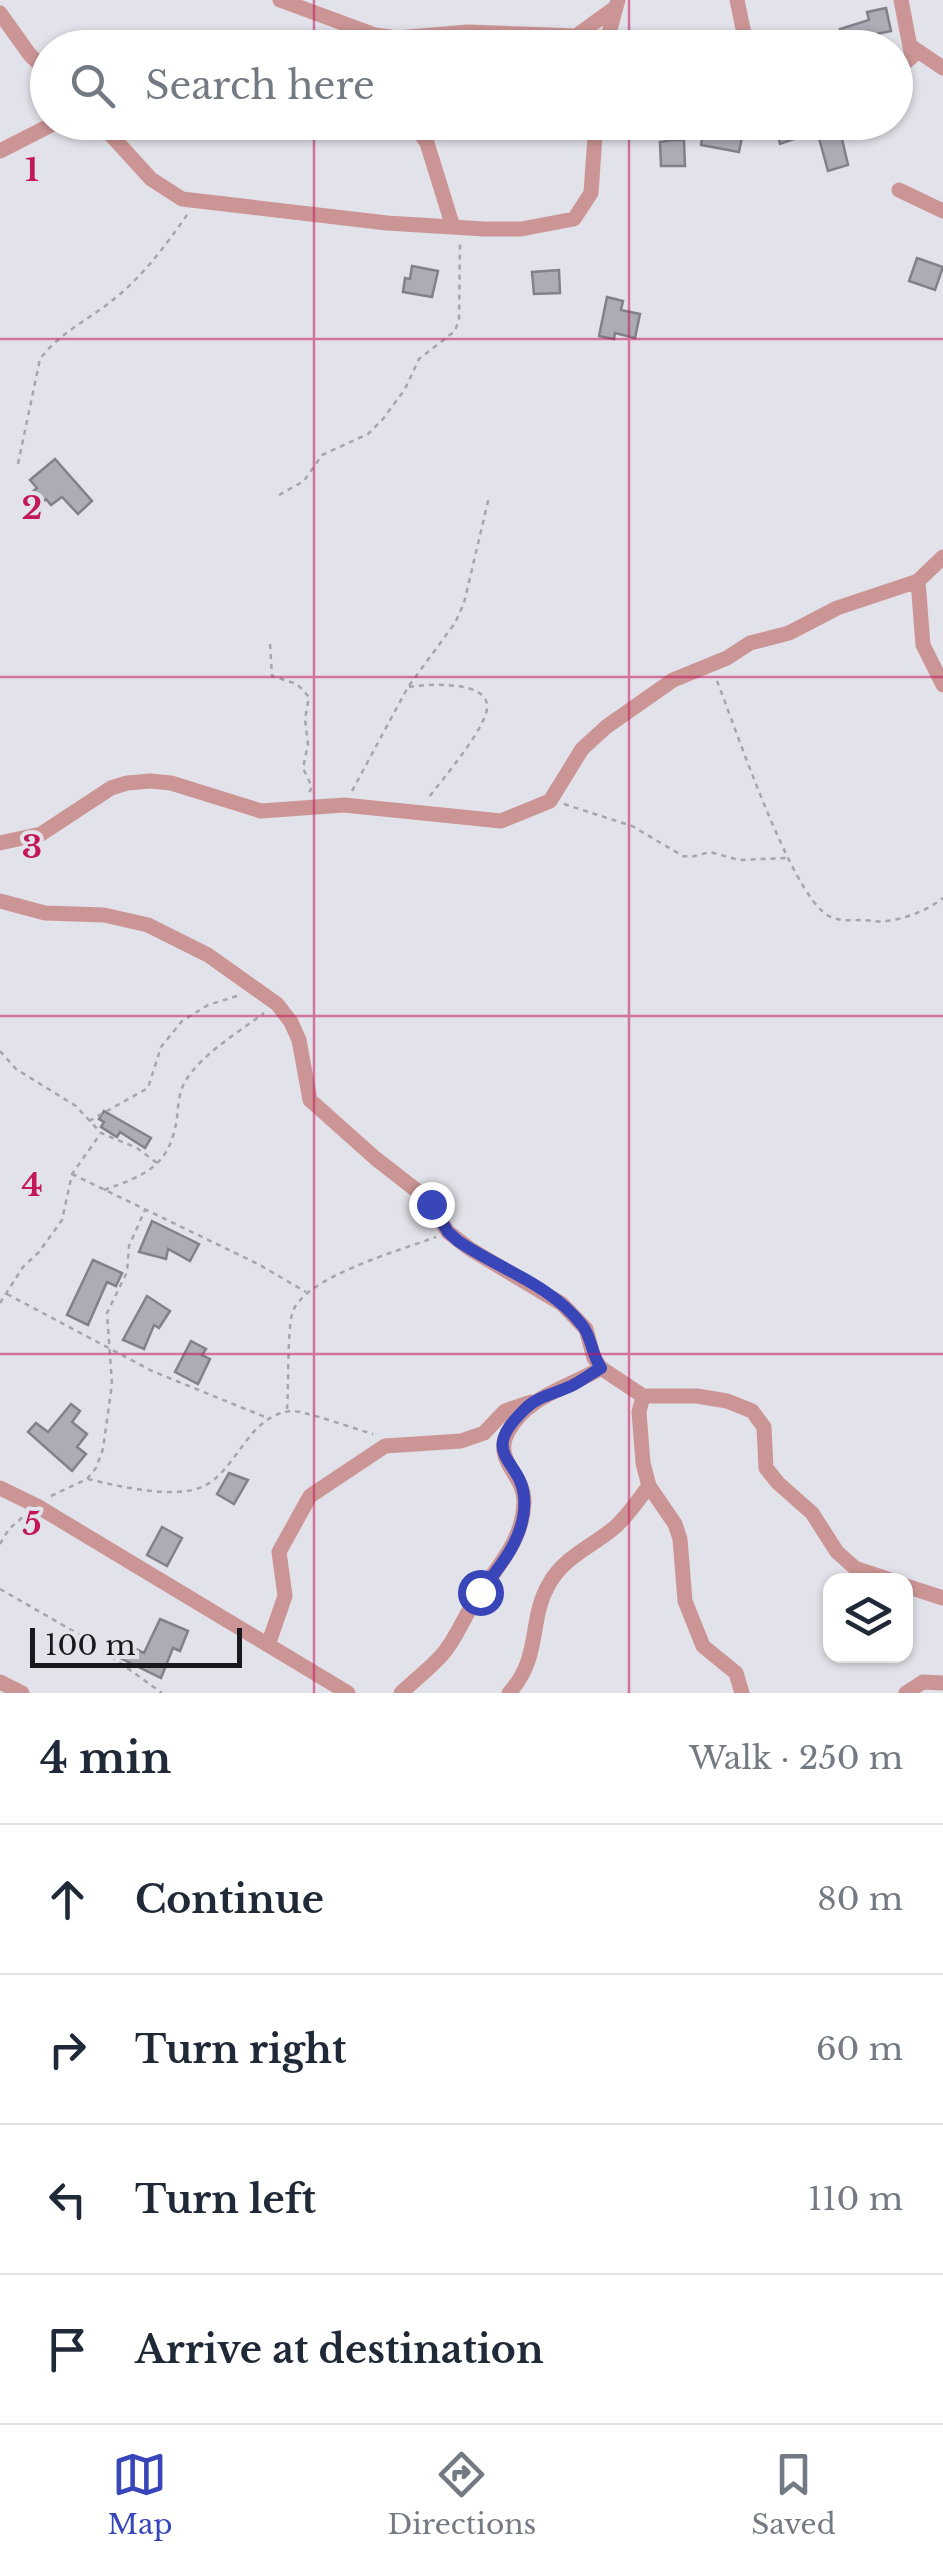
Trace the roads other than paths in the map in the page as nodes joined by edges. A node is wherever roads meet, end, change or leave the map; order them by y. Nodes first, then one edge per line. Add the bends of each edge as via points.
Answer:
1 (280, 0) edge
2 (737, 0) edge
3 (901, 0) edge
4 (617, 3) edge
5 (0, 13) edge
6 (354, 30) edge
7 (583, 30) edge
8 (610, 30) edge
9 (743, 30) edge
10 (908, 30) edge
11 (913, 48) edge
12 (30, 54) edge
13 (943, 68) edge
14 (30, 136) edge
15 (115, 140) edge
16 (426, 140) edge
17 (595, 140) edge
18 (0, 151) edge
19 (899, 190) dead end
20 (943, 211) edge
21 (456, 228) junction
22 (941, 563) edge
23 (918, 581) junction
24 (943, 685) edge
25 (0, 843) edge
26 (0, 901) edge
27 (601, 1368) junction
28 (643, 1396) junction
29 (533, 1402) junction
30 (649, 1486) junction
31 (0, 1488) edge
32 (870, 1573) edge
33 (913, 1588) edge
34 (943, 1598) edge
35 (268, 1645) junction
36 (0, 1682) edge
37 (943, 1683) edge
38 (22, 1693) edge
39 (348, 1693) edge
40 (401, 1693) edge
41 (509, 1693) edge
42 (742, 1693) edge
43 (906, 1693) edge

1 - 6 street
2 - 9 street
3 - 10 street
4 - 7 street
4 - 8 street
5 - 12 street
11 - 13 street
14 - 18 street
15 - 21 street via 151,179 197,202
16 - 21 street
17 - 21 street via 591,193 574,218 522,230
19 - 20 street
22 - 23 street
23 - 24 street via 923,646
23 - 25 street via 838,608 788,634 750,642 673,680 606,726 570,764 550,801 500,821 344,805 260,812 170,783 127,782 41,834
26 - 27 street via 148,926 208,955 277,1004 299,1040 310,1100 426,1196 448,1232 562,1304 586,1330
27 - 28 street
27 - 29 street
28 - 30 street via 640,1439
28 - 32 street via 697,1396 752,1411 764,1427 766,1468 799,1498 837,1552
29 - 35 street via 505,1411 475,1437 385,1446 319,1489 279,1552 284,1596
29 - 40 street via 502,1445 524,1490 524,1514 510,1554 443,1654
30 - 41 street via 618,1526 558,1570 544,1595 536,1643
30 - 42 street via 680,1539 685,1600 703,1646 736,1673
31 - 35 street
33 - 34 street
35 - 39 street
36 - 38 street
37 - 43 street via 923,1682

